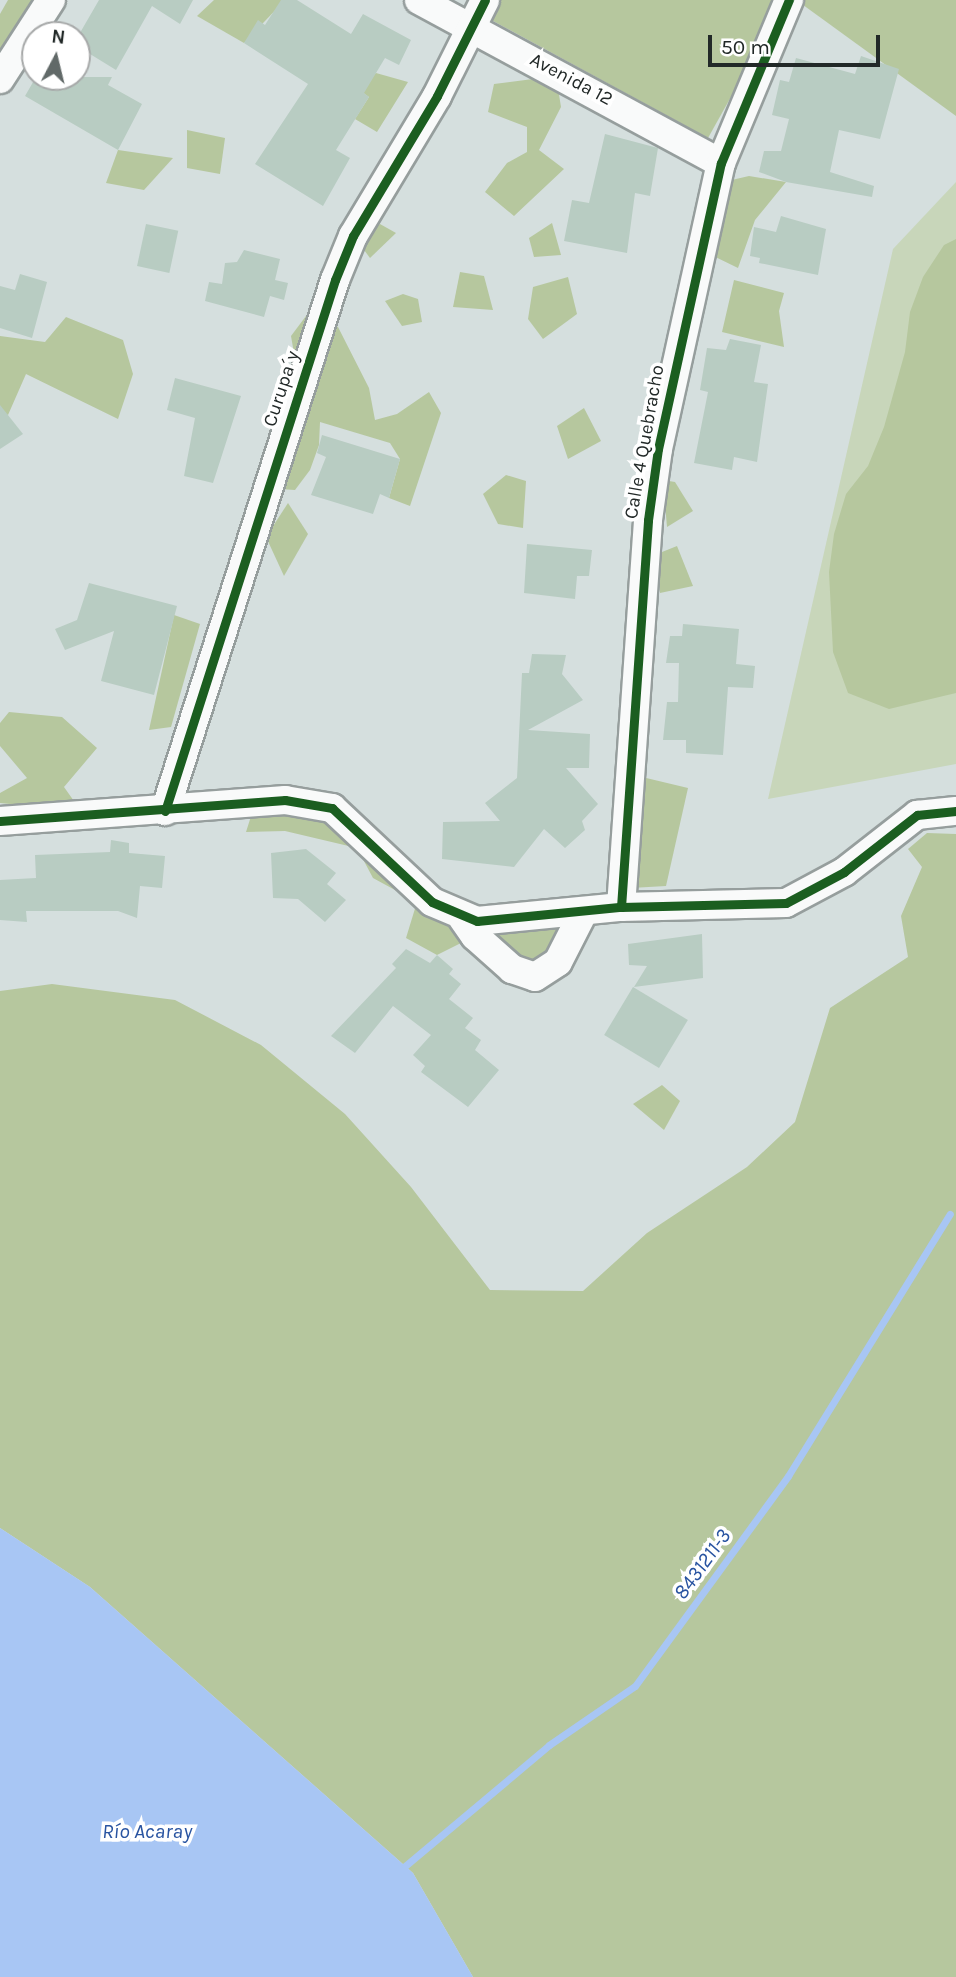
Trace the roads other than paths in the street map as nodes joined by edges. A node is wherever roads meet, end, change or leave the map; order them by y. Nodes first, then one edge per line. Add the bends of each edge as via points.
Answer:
1 (51, 0) edge
2 (419, 0) edge
3 (485, 0) edge
4 (789, 0) edge
5 (473, 29) junction
6 (0, 79) edge
7 (721, 163) junction
8 (166, 811) junction
9 (956, 811) edge
10 (0, 821) edge
11 (621, 907) junction
12 (584, 911) junction
13 (463, 919) junction

1 - 6 street
2 - 5 street, Avenida 12
3 - 5 street, Curupa´y
4 - 7 street, Calle 4 Quebracho
5 - 7 street, Avenida 12
5 - 8 street, Curupa´y via 353,236 335,280
7 - 11 street, Calle 4 Quebracho via 658,449 648,520
8 - 10 street
8 - 13 street via 285,800 332,808 432,902
9 - 11 street via 917,815 845,872 786,903
11 - 12 street
12 - 13 street
12 - 13 street via 558,962 535,977 512,969

